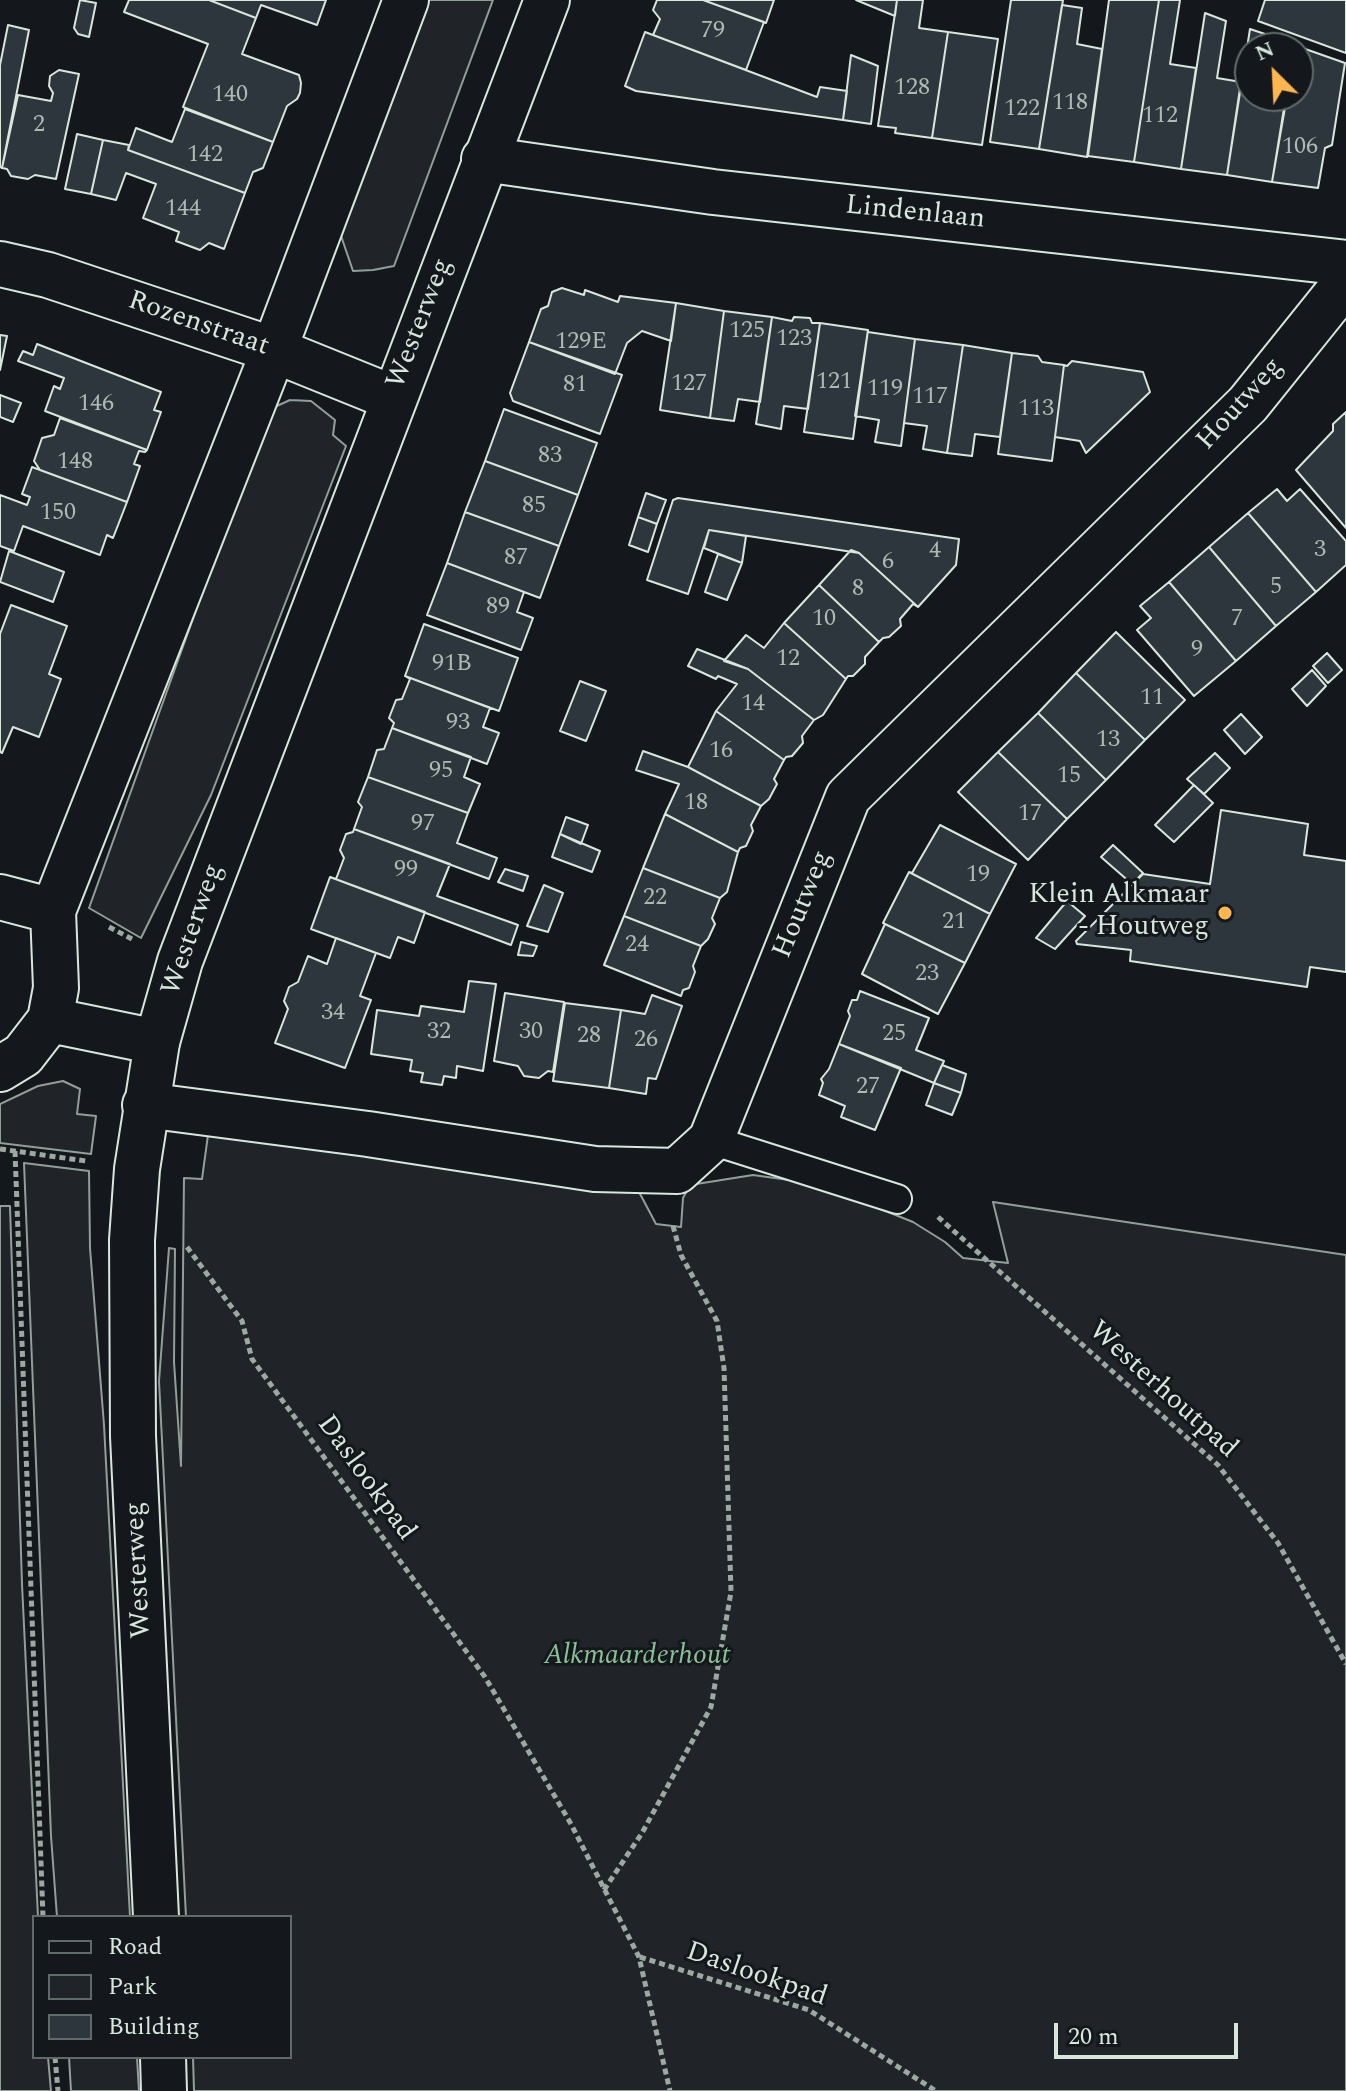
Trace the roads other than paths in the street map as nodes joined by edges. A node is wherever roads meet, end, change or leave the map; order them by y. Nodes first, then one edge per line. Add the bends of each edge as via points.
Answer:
1 (406, 0) edge
2 (547, 0) edge
3 (484, 159) junction
4 (1346, 263) edge
5 (0, 264) edge
6 (1346, 282) edge
7 (274, 350) junction
8 (393, 398) junction
9 (0, 897) edge
10 (53, 911) junction
11 (50, 1020) junction
12 (157, 1042) junction
13 (0, 1069) edge
14 (145, 1105) junction
15 (711, 1140) junction
16 (897, 1199) road end
17 (156, 1915) edge
18 (163, 2059) edge
19 (164, 2091) edge

1 - 7 street
2 - 3 street, Westerweg
3 - 4 street, Lindenlaan via 713,192
3 - 8 street, Westerweg
5 - 7 street, Rozenstraat
6 - 15 street, Houtweg via 1248,404 848,797
7 - 8 street, Rozenstraat
7 - 10 street
8 - 12 street, Westerweg via 180,961
9 - 10 street
10 - 11 street via 56,988
11 - 12 street
11 - 13 street via 23,1055
12 - 14 street, Westerweg
14 - 15 street, Houtweg via 595,1169 677,1171
14 - 17 street, Westerweg via 132,1240 133,1436
15 - 16 lane
18 - 19 street

